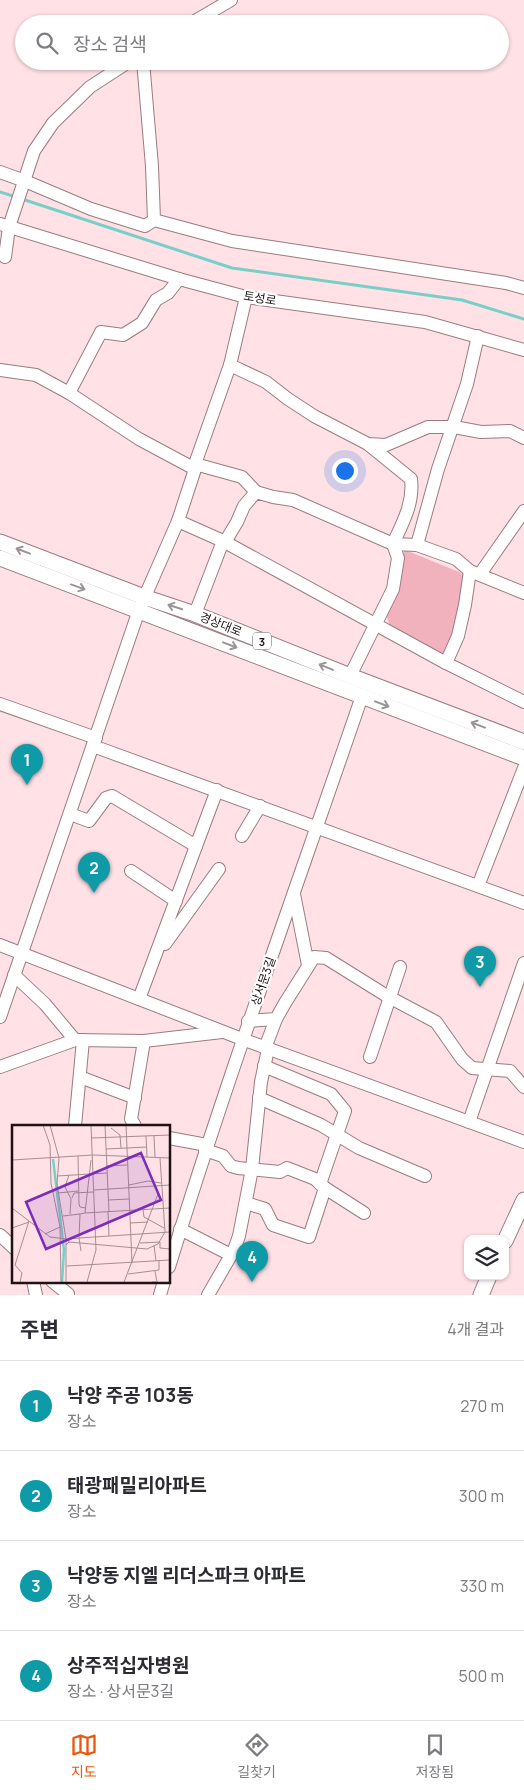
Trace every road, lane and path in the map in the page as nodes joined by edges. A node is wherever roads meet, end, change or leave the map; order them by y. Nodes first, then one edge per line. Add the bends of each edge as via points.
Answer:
1 (232, 0) edge
2 (206, 15) edge
3 (116, 70) edge
4 (144, 70) edge
5 (0, 172) edge
6 (25, 181) junction
7 (154, 220) junction
8 (7, 224) edge
9 (2, 257) edge
10 (0, 270) edge
11 (179, 278) junction
12 (524, 288) edge
13 (246, 297) junction
14 (478, 336) junction
15 (524, 350) edge
16 (230, 365) junction
17 (0, 370) edge
18 (69, 393) junction
19 (454, 427) junction
20 (524, 438) edge
21 (368, 444) junction
22 (195, 466) junction
23 (256, 492) junction
24 (524, 511) edge
25 (178, 521) junction
26 (0, 542) edge
27 (224, 542) junction
28 (393, 544) junction
29 (417, 546) junction
30 (0, 558) edge
31 (475, 573) junction
32 (524, 593) edge
33 (141, 603) junction
34 (195, 614) junction
35 (376, 625) junction
36 (446, 663) junction
37 (350, 676) junction
38 (362, 696) junction
39 (524, 702) edge
40 (0, 704) edge
41 (94, 742) junction
42 (524, 742) edge
43 (524, 758) edge
44 (524, 768) edge
45 (217, 790) junction
46 (260, 806) junction
47 (70, 814) junction
48 (317, 826) junction
49 (242, 836) dead end
50 (196, 846) junction
51 (219, 869) dead end
52 (131, 871) dead end
53 (478, 886) junction
54 (294, 892) junction
55 (176, 901) junction
56 (524, 903) edge
57 (0, 945) edge
58 (22, 952) junction
59 (155, 957) junction
60 (524, 963) edge
61 (308, 965) junction
62 (400, 967) dead end
63 (14, 975) junction
64 (389, 997) junction
65 (139, 999) junction
66 (0, 1017) edge
67 (276, 1020) junction
68 (248, 1022) junction
69 (225, 1032) junction
70 (242, 1039) junction
71 (79, 1040) junction
72 (144, 1041) junction
73 (267, 1048) junction
74 (370, 1057) dead end
75 (264, 1066) junction
76 (0, 1067) edge
77 (487, 1070) junction
78 (80, 1077) junction
79 (524, 1087) edge
80 (135, 1098) junction
81 (259, 1098) junction
82 (469, 1122) junction
83 (75, 1125) edge
84 (135, 1125) edge
85 (337, 1134) junction
86 (171, 1142) edge
87 (524, 1142) edge
88 (206, 1147) junction
89 (252, 1169) junction
90 (425, 1176) dead end
91 (323, 1186) junction
92 (524, 1200) edge
93 (246, 1203) junction
94 (364, 1213) dead end
95 (180, 1229) junction
96 (0, 1235) edge
97 (508, 1235) edge
98 (12, 1246) edge
99 (232, 1255) junction
100 (170, 1264) edge
101 (487, 1280) edge
102 (33, 1282) edge
103 (53, 1282) edge
104 (68, 1294) edge
105 (36, 1295) edge
106 (208, 1295) edge
107 (481, 1295) edge

1 - 2 street
3 - 6 street via 90,87 53,123 34,151
4 - 7 street
5 - 6 street
6 - 7 street via 145,226
6 - 8 street
7 - 12 street via 232,242
8 - 9 street
8 - 11 street, 토성로
9 - 10 street
11 - 13 street, 토성로
11 - 18 street via 168,293 156,300 142,322 123,335 100,332
13 - 14 street, 토성로 via 425,322
13 - 16 street
14 - 15 street, 토성로
14 - 19 street
16 - 21 street via 266,382 314,416
16 - 22 street
17 - 18 street via 36,374
18 - 22 street via 139,439
19 - 20 street via 481,432 510,431
19 - 21 street via 428,427 386,445
19 - 29 street via 438,469
21 - 28 street via 411,479 408,512
22 - 23 street via 242,477
22 - 25 street
23 - 27 street via 244,506
23 - 28 street via 293,500
24 - 31 street
25 - 27 street
25 - 33 street
33 -> 26 main road, 경상대로 / 3
27 - 34 street
27 - 35 street
28 - 29 street
28 - 35 street via 398,558 393,589
29 - 31 street via 456,559
30 -> 33 main road, 경상대로 / 3
31 - 32 street
31 - 36 street via 458,636
34 -> 33 main road, 경상대로 / 3
33 -> 38 main road, 경상대로 / 3
33 - 41 street
37 -> 34 main road, 경상대로 / 3
35 - 36 street
35 - 37 street
36 - 39 street
42 -> 37 main road, 경상대로 / 3
38 -> 43 main road, 경상대로 / 3
38 - 48 street, 상서문3길
40 - 41 street
41 - 45 street
41 - 47 street
44 - 53 street
45 - 46 street
45 - 50 street
46 - 48 street
46 - 49 street
47 - 50 street via 89,821 106,798 112,796
47 - 58 street
48 - 53 street
48 - 54 street, 상서문3길
50 - 55 street
51 - 59 street
52 - 55 street
53 - 56 street
54 - 61 street
54 - 68 street, 상서문3길
55 - 59 street
57 - 58 street
58 - 63 street
58 - 65 street
59 - 65 street
60 - 77 street
61 - 64 street via 314,957 326,958
61 - 67 street
62 - 64 street
63 - 66 street
63 - 71 street
64 - 74 street
64 - 77 street via 436,1022 462,1059 472,1068
65 - 69 street
67 - 68 street
67 - 73 street
68 - 70 street, 상서문3길
69 - 70 street
69 - 72 street
70 - 73 street
70 - 88 street, 상서문3길
71 - 72 street
71 - 76 street
71 - 78 street
72 - 80 street
73 - 75 street
73 - 82 street
75 - 81 street
75 - 85 street via 331,1094 345,1111
77 - 79 street via 510,1071
77 - 82 street
78 - 80 street
78 - 83 street
80 - 84 street via 132,1119
81 - 85 street
81 - 89 street
82 - 87 street
85 - 90 street via 359,1148
85 - 91 street
86 - 88 street
88 - 89 street via 223,1156 231,1166
88 - 95 street, 상서문3길
89 - 91 street via 280,1172 286,1168 315,1179
89 - 93 street
91 - 93 street via 309,1237 273,1225 265,1209
91 - 94 street
92 - 97 main road
93 - 99 street
95 - 99 street
95 - 100 street, 상서문3길
96 - 98 street
99 - 106 street
101 - 107 main road
102 - 105 street
103 - 104 street

